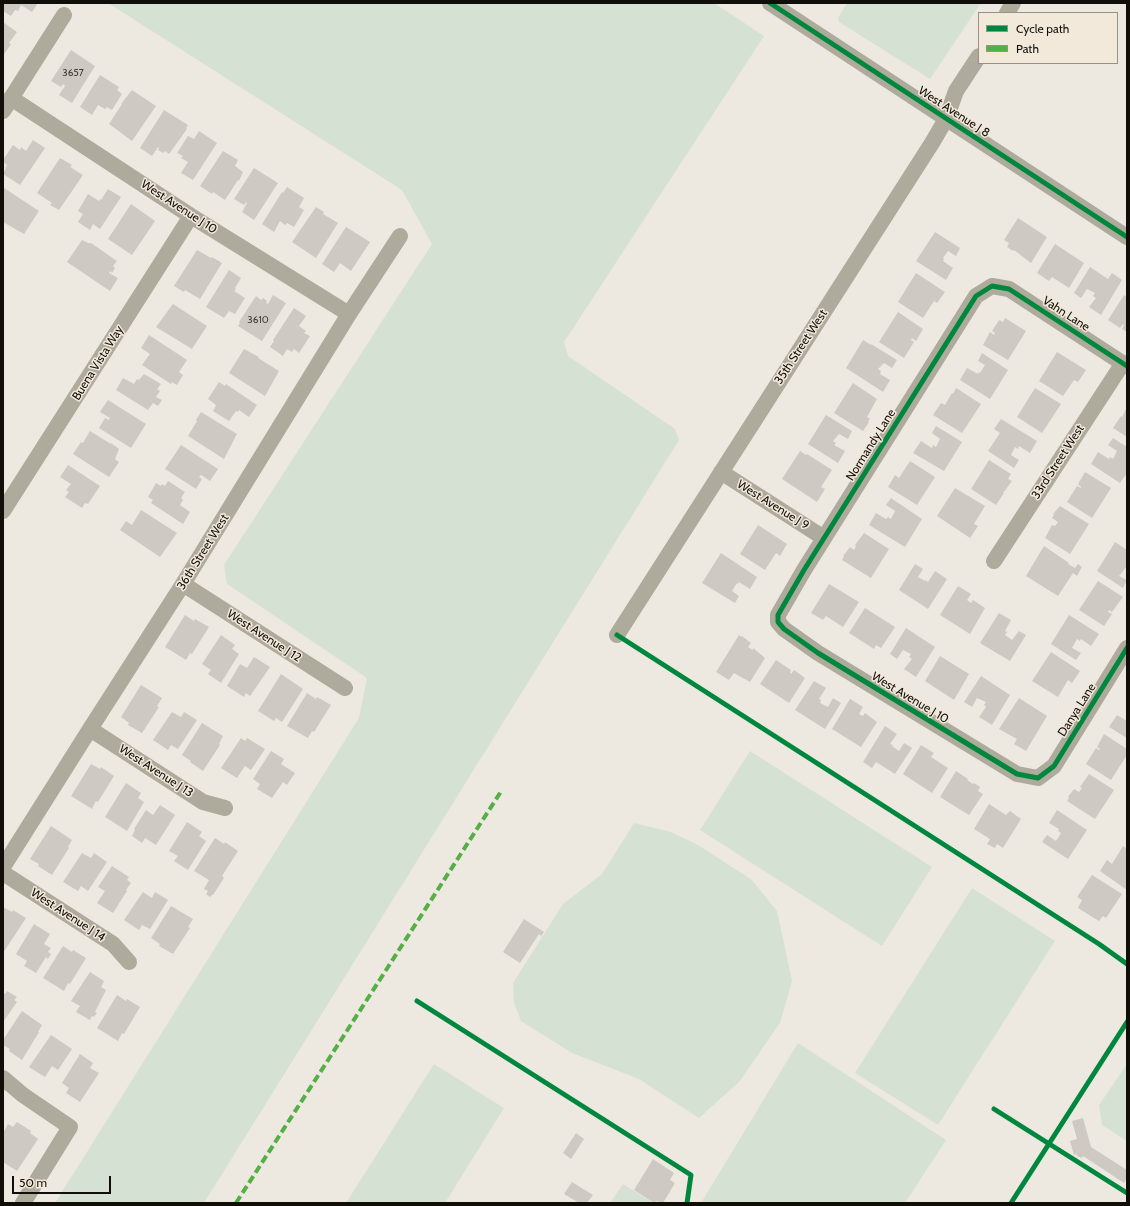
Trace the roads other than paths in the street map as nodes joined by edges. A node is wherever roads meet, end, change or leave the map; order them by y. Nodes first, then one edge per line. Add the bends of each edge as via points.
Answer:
1 (770, 3) edge
2 (1013, 3) edge
3 (1008, 12) edge
4 (64, 15) dead end
5 (978, 58) edge
6 (7, 104) edge
7 (946, 119) junction
8 (192, 216) junction
9 (400, 236) dead end
10 (1127, 237) edge
11 (992, 286) joint
12 (349, 314) junction
13 (1125, 364) edge
14 (721, 472) junction
15 (3, 511) edge
16 (824, 538) junction
17 (994, 561) dead end
18 (184, 584) junction
19 (778, 622) joint
20 (617, 635) dead end
21 (1127, 648) edge
22 (345, 688) dead end
23 (90, 729) junction
24 (1038, 778) joint
25 (225, 808) dead end
26 (3, 867) edge
27 (3, 873) edge
28 (129, 962) dead end
29 (3, 1078) edge
30 (22, 1203) edge

1 - 7 street, West Avenue J 8
2 - 3 street
4 - 6 street
5 - 7 street, 35th Street West via 956,91
6 - 8 street, West Avenue J 10
7 - 10 street, West Avenue J 8
7 - 14 street, 35th Street West
8 - 12 street, West Avenue J 10
8 - 15 street, Buena Vista Way
9 - 12 street, 36th Street West
11 - 13 street, Vahn Lane via 1009,289
11 - 16 street, Normandy Lane via 976,296
12 - 18 street, 36th Street West
13 - 17 street, 33rd Street West
14 - 16 street, West Avenue J 9
14 - 20 street, 35th Street West
16 - 19 street, Normandy Lane via 778,615
18 - 22 street, West Avenue J 12
18 - 23 street, 36th Street West
19 - 24 street, West Avenue J 10 via 818,653 1017,774
21 - 24 street, Danya Lane via 1054,766
23 - 25 street, West Avenue J 13 via 203,802
23 - 26 street, 36th Street West
27 - 28 street, West Avenue J 14 via 113,944
29 - 30 street via 70,1127

